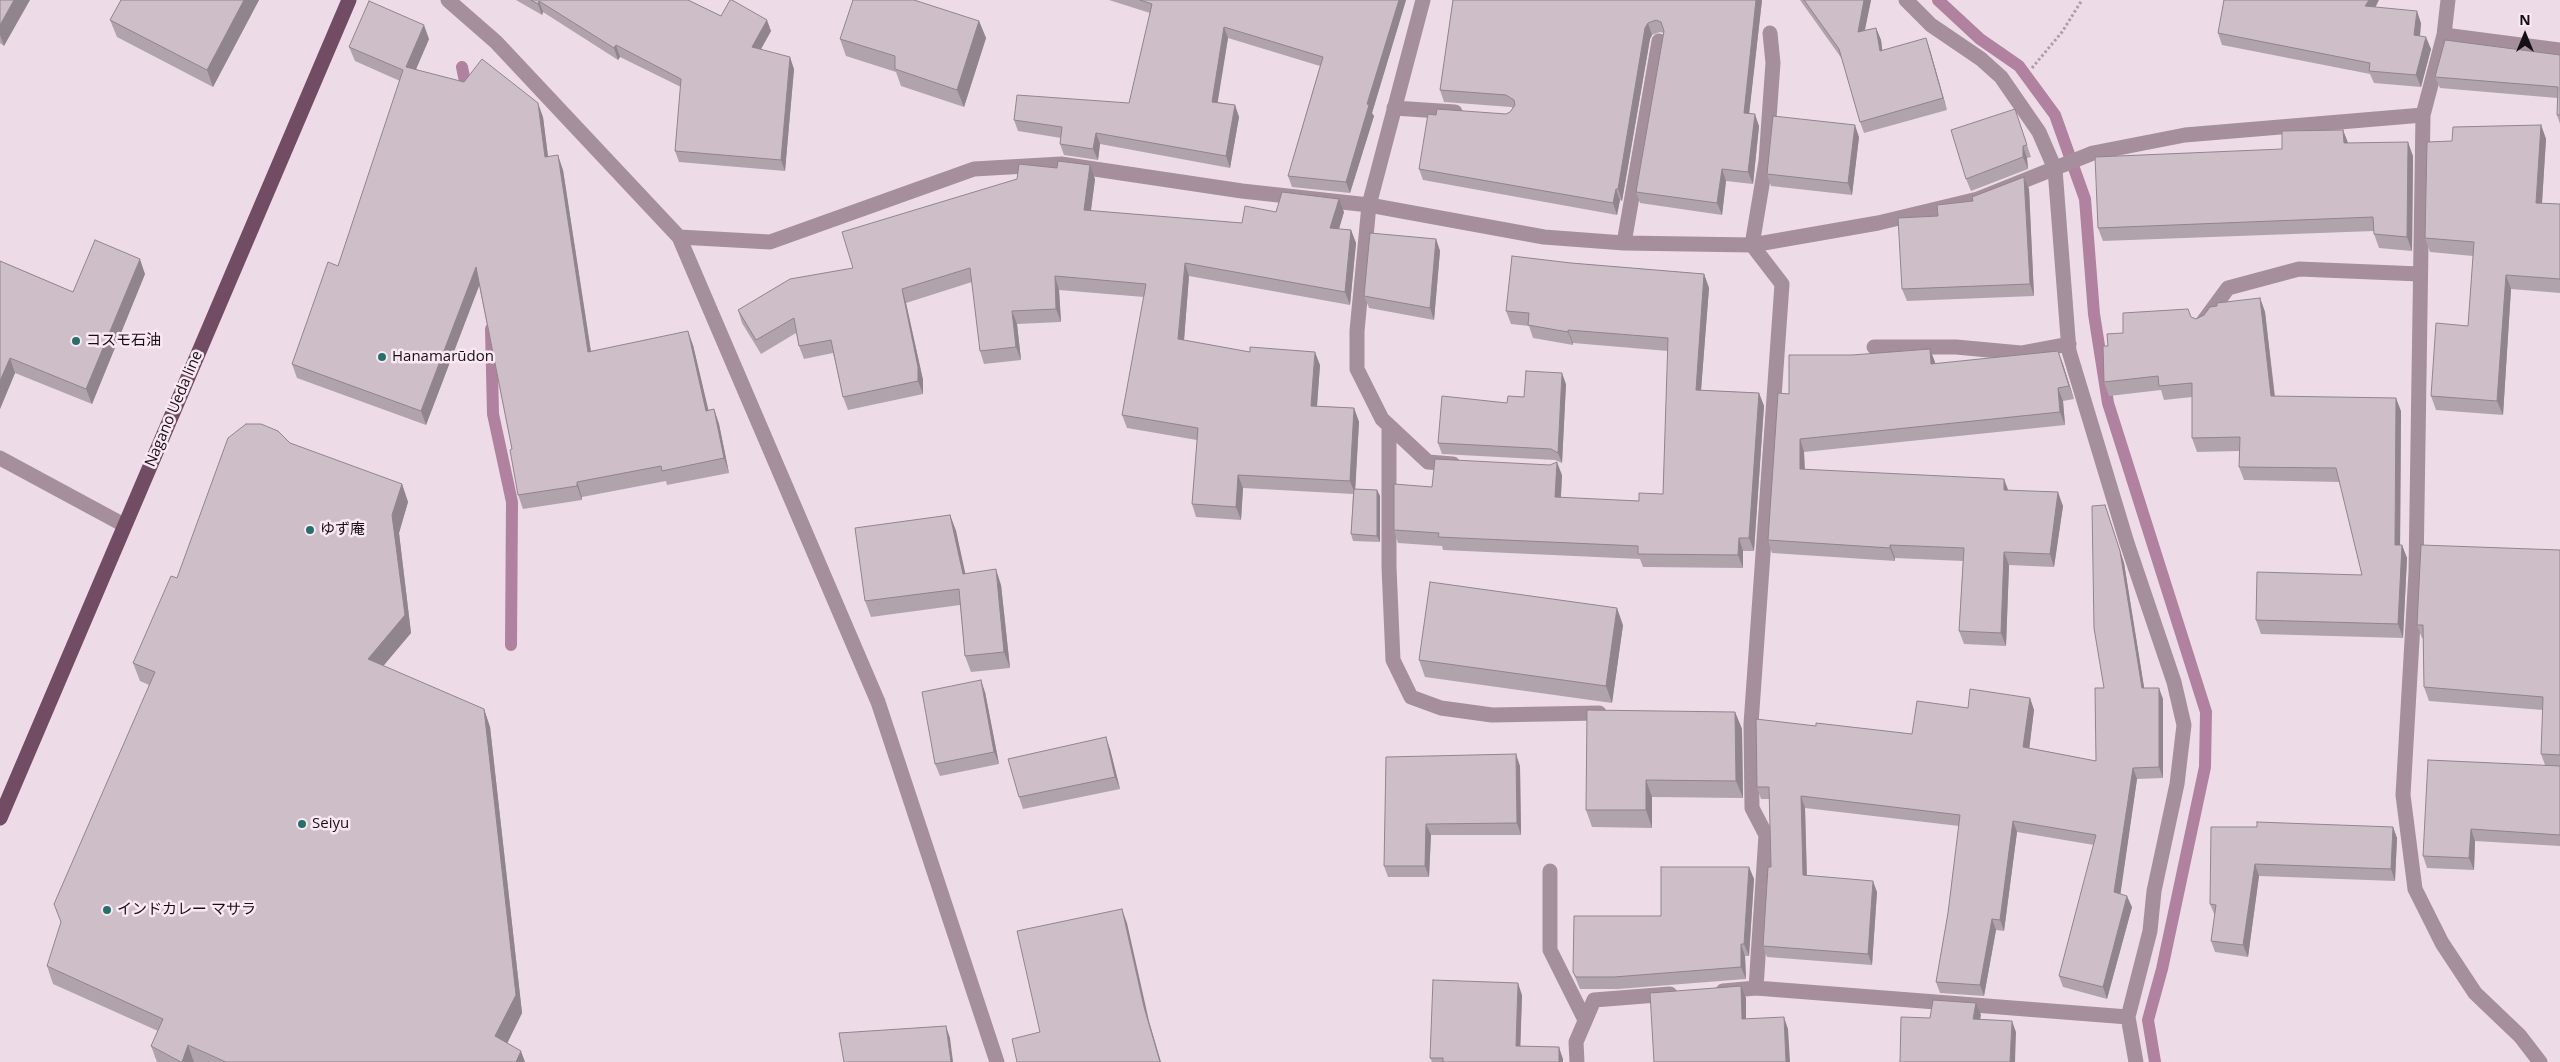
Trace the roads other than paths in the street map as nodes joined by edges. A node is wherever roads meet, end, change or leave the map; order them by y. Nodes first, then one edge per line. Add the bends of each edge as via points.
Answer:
1 (349, 0) edge
2 (448, 0) edge
3 (1423, 0) edge
4 (1906, 0) edge
5 (2448, 0) edge
6 (1770, 33) dead end
7 (2444, 34) junction
8 (1659, 41) edge
9 (2560, 50) edge
10 (1394, 108) junction
11 (1472, 113) edge
12 (2423, 115) junction
13 (2059, 167) junction
14 (1370, 205) junction
15 (678, 237) junction
16 (1624, 243) junction
17 (1752, 245) junction
18 (2420, 274) junction
19 (2202, 323) edge
20 (2069, 344) junction
21 (1874, 347) dead end
22 (1389, 426) junction
23 (0, 458) edge
24 (1465, 466) edge
25 (124, 525) junction
26 (1599, 712) edge
27 (0, 818) edge
28 (1550, 871) dead end
29 (1756, 988) junction
30 (1708, 992) edge
31 (1689, 993) edge
32 (2128, 1017) junction
33 (1586, 1020) junction
34 (997, 1062) edge
35 (1576, 1062) edge
36 (2136, 1062) edge
37 (2540, 1062) edge

1 - 25 main road, Nagano Ueda line
2 - 15 street via 496,42
3 - 10 street
4 - 13 street via 1932,25 2001,77 2040,132
5 - 7 street
6 - 17 street via 1773,63 1766,161
7 - 9 street
7 - 12 street
8 - 16 street
10 - 11 street
10 - 14 street
12 - 13 street via 2185,135 2093,153
12 - 18 street
13 - 17 street via 1978,199 1878,223
13 - 20 street
14 - 15 street via 1242,191 1061,164 974,169 770,242
14 - 16 street via 1544,237
14 - 22 street via 1357,331 1357,369 1382,420
15 - 34 street via 878,702
16 - 17 street
17 - 29 street via 1782,284 1750,724 1752,808 1766,834
18 - 19 street via 2299,269 2228,288
18 - 37 street via 2416,572 2403,795 2416,888 2442,943 2475,993 2520,1036
20 - 21 street via 2021,353 1956,347
20 - 32 street via 2126,543 2174,682 2184,725 2177,784 2154,891 2150,931
22 - 24 street via 1428,462
22 - 26 street via 1393,660 1411,697 1441,708 1492,715
23 - 25 street
25 - 27 main road, Nagano Ueda line
28 - 33 street via 1550,950
29 - 30 street
29 - 32 street
31 - 33 street via 1594,1000
32 - 36 street
33 - 35 street via 1576,1042

